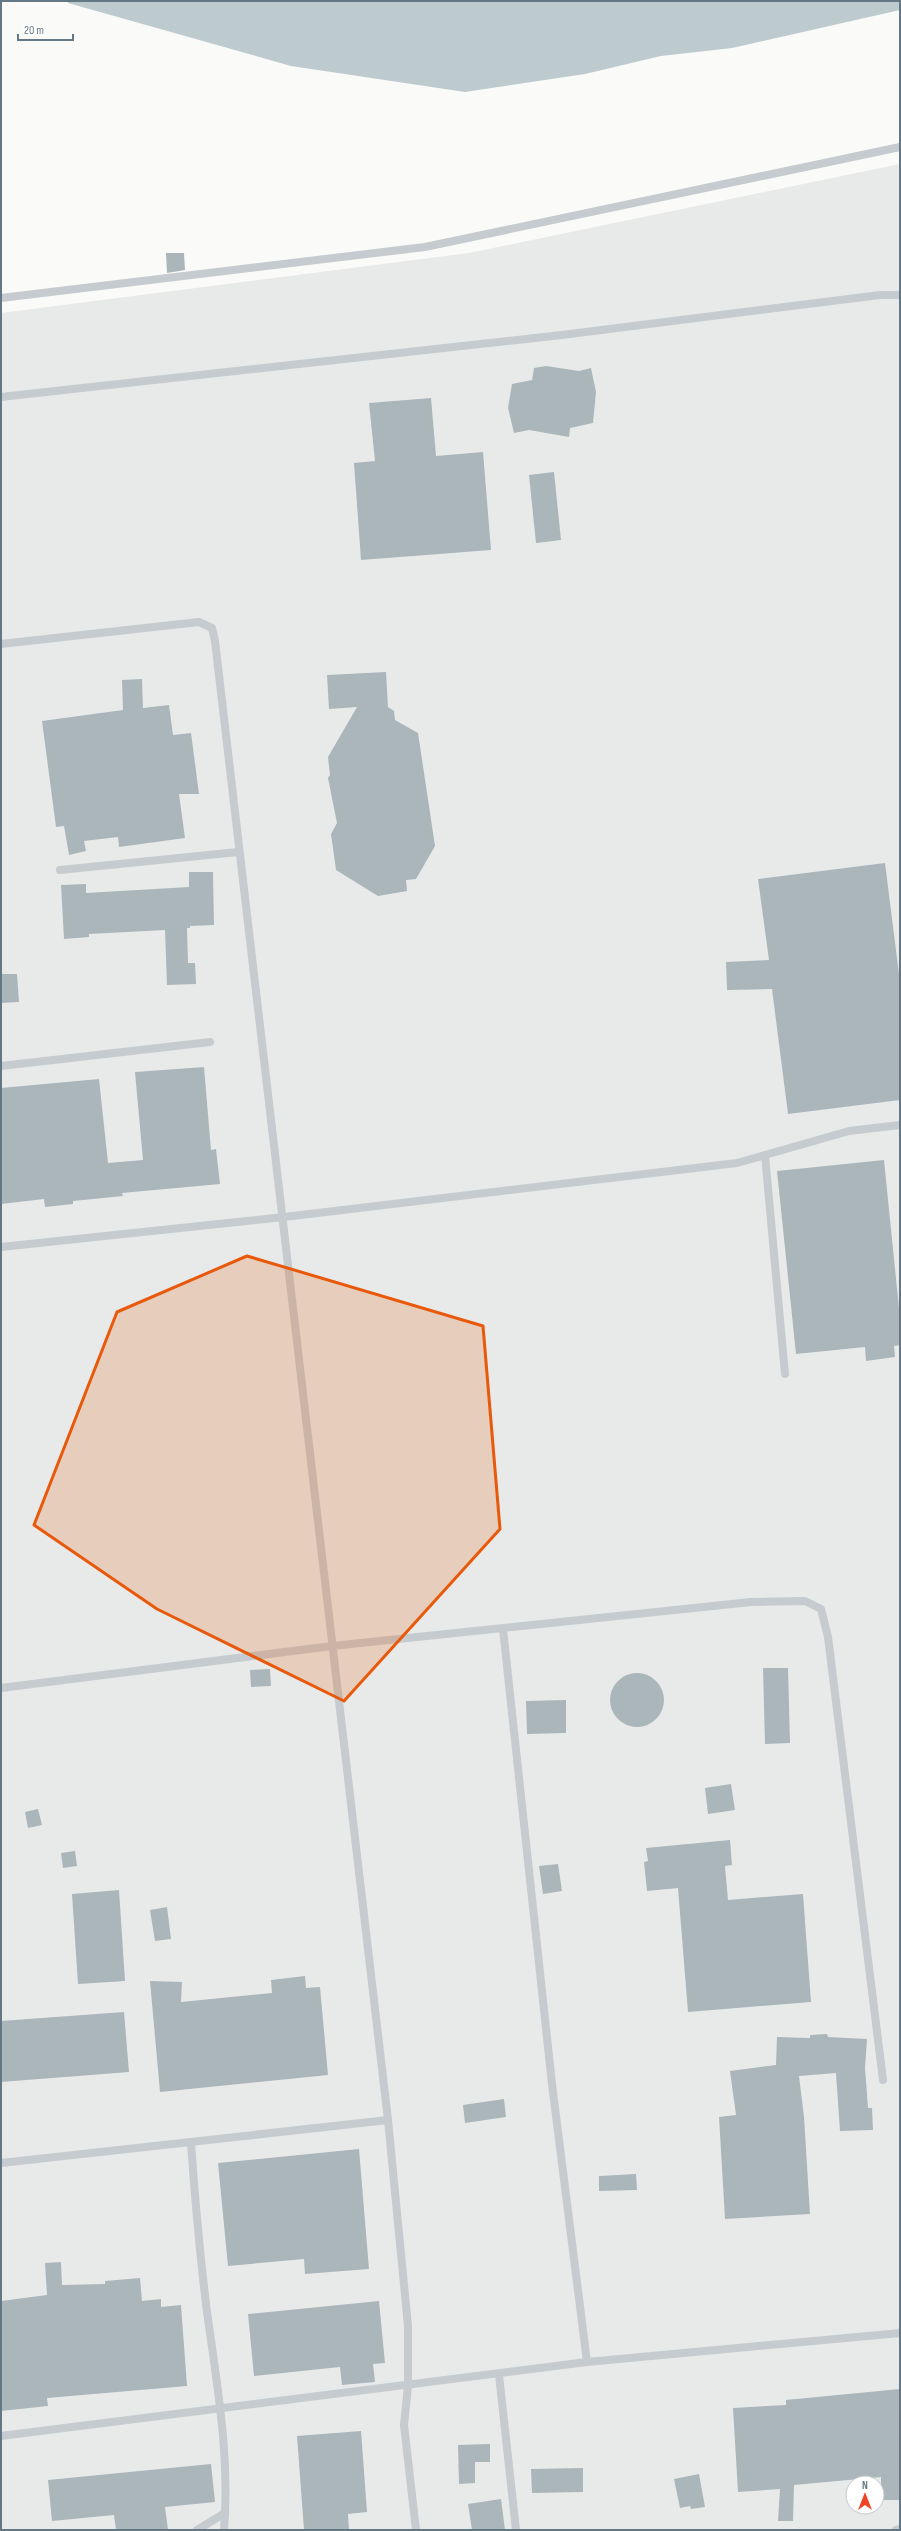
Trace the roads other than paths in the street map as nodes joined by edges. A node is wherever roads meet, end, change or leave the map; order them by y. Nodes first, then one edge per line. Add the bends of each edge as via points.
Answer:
1 (900, 147) edge
2 (900, 295) edge
3 (1, 298) edge
4 (1, 397) edge
5 (1, 644) edge
6 (238, 852) junction
7 (60, 870) dead end
8 (210, 1042) dead end
9 (1, 1066) edge
10 (900, 1125) edge
11 (765, 1155) junction
12 (284, 1217) junction
13 (1, 1247) edge
14 (785, 1374) dead end
15 (503, 1628) junction
16 (332, 1646) junction
17 (1, 1688) edge
18 (884, 2080) dead end
19 (388, 2120) junction
20 (191, 2143) junction
21 (1, 2163) edge
22 (900, 2333) edge
23 (588, 2362) junction
24 (499, 2374) junction
25 (408, 2386) junction
26 (220, 2408) junction
27 (1, 2436) edge
28 (225, 2513) junction
29 (197, 2530) edge
30 (224, 2530) edge
31 (416, 2530) edge
32 (516, 2530) edge
33 (896, 2530) edge
34 (900, 2530) edge

1 - 3 lane via 426,247
2 - 4 lane via 880,295 547,336
5 - 6 lane via 199,622 212,628
6 - 7 lane
6 - 12 lane
8 - 9 lane
10 - 11 lane via 849,1130
11 - 12 lane via 737,1163
11 - 14 lane
12 - 13 lane
12 - 16 lane
15 - 16 lane
15 - 18 lane via 751,1602 805,1601 821,1609 828,1637
15 - 23 lane via 552,2084
16 - 17 lane
16 - 19 lane
19 - 20 lane
19 - 25 lane via 408,2326
20 - 21 lane
20 - 26 lane via 197,2238
22 - 23 lane
23 - 24 lane
24 - 25 lane
24 - 32 lane
25 - 26 lane
25 - 31 lane via 404,2425
26 - 27 lane
26 - 28 lane via 225,2466
28 - 29 lane
28 - 30 lane
33 - 34 lane

